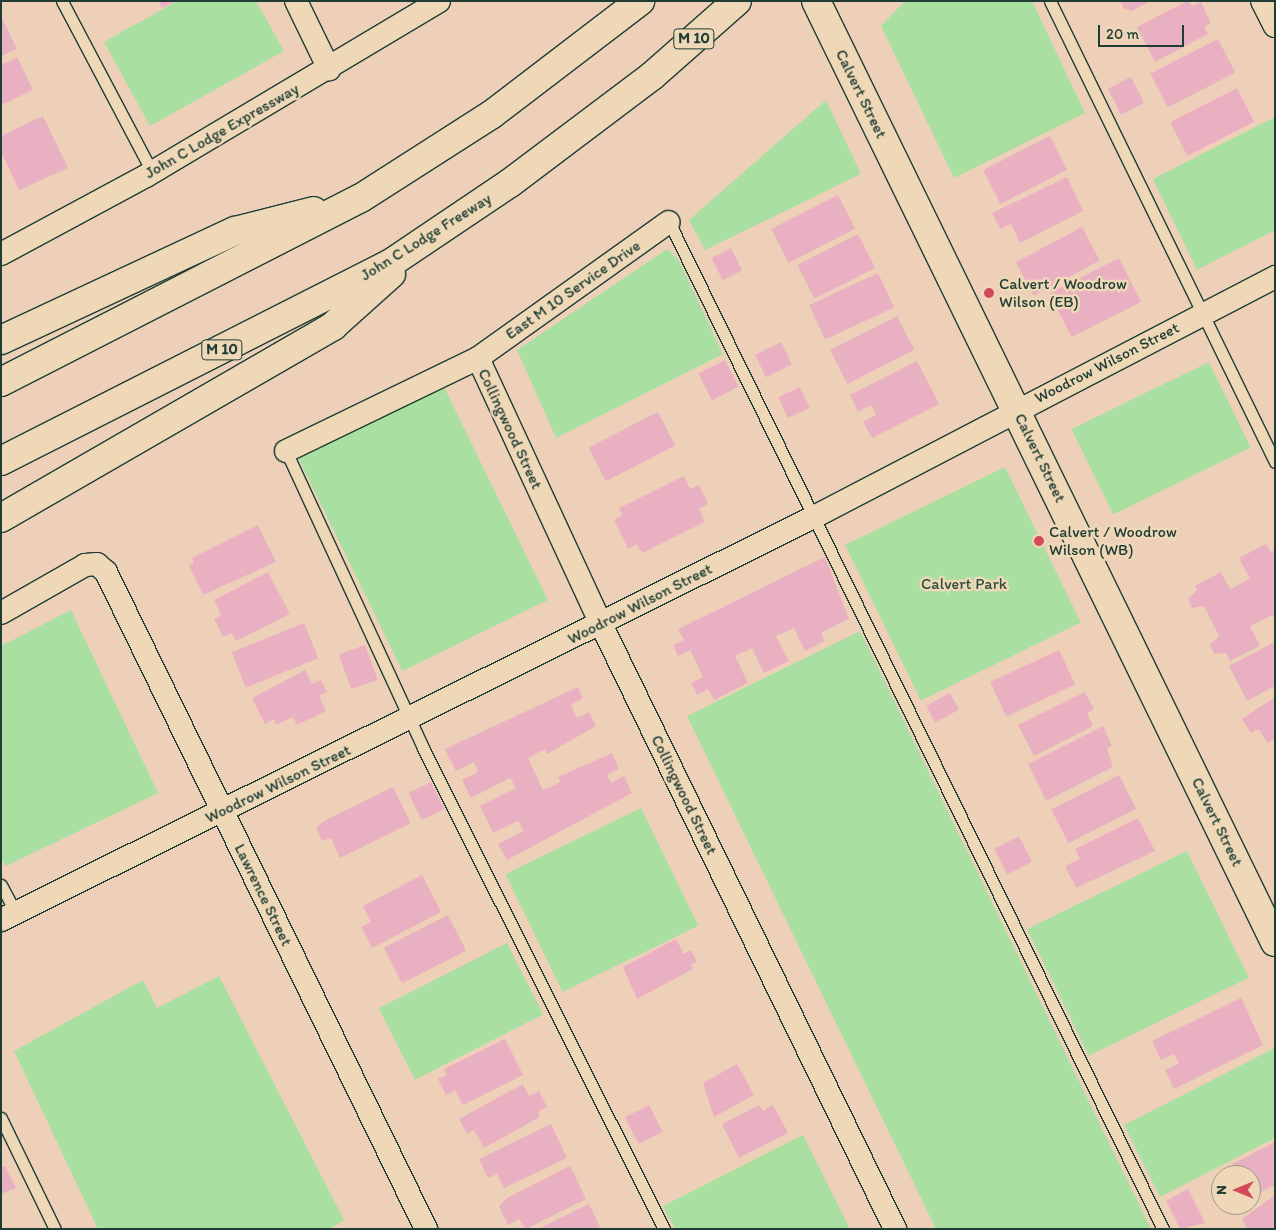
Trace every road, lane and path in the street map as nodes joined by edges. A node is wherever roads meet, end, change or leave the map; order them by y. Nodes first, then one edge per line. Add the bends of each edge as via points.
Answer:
1 (62, 1) edge
2 (296, 1) edge
3 (439, 1) edge
4 (640, 1) edge
5 (737, 1) edge
6 (1050, 1) edge
7 (1262, 1) edge
8 (822, 13) edge
9 (1275, 26) edge
10 (329, 69) junction
11 (152, 172) junction
12 (361, 198) junction
13 (669, 222) joint
14 (439, 231) junction
15 (1, 254) edge
16 (1275, 277) edge
17 (1202, 315) junction
18 (1, 340) edge
19 (478, 358) junction
20 (1, 382) edge
21 (1016, 410) junction
22 (286, 451) joint
23 (1, 461) edge
24 (1275, 462) edge
25 (814, 517) junction
26 (1, 518) edge
27 (1, 613) edge
28 (601, 624) junction
29 (410, 719) junction
30 (222, 812) junction
31 (1, 885) edge
32 (8, 917) edge
33 (1275, 942) edge
34 (1, 1118) edge
35 (55, 1229) edge
36 (426, 1229) edge
37 (664, 1229) edge
38 (895, 1229) edge
39 (1163, 1229) edge

1 - 11 lane
2 - 10 street
3 - 10 street, John C Lodge Expressway
4 - 12 main road via 491,115
5 - 14 main road, John C Lodge Freeway / M 10 via 652,76
6 - 17 lane
7 - 9 street
8 - 21 main road, Calvert Street
10 - 11 street, John C Lodge Expressway
11 - 15 street, John C Lodge Expressway
12 - 18 main road via 235,232
12 - 20 main road
13 - 19 street, East M 10 Service Drive
13 - 25 lane
14 - 23 main road, John C Lodge Freeway / M 10 via 391,263
14 - 26 main road via 333,326
16 - 17 street, Woodrow Wilson Street
17 - 21 street, Woodrow Wilson Street
17 - 24 lane
19 - 22 street
19 - 28 street, Collingwood Street
21 - 25 street, Woodrow Wilson Street
21 - 33 main road, Calvert Street
22 - 29 lane
25 - 28 street, Woodrow Wilson Street
25 - 39 lane
27 - 30 street, Lawrence Street via 85,565 97,564 106,572
28 - 29 street, Woodrow Wilson Street
28 - 38 street, Collingwood Street
29 - 30 street, Woodrow Wilson Street
29 - 37 lane
30 - 32 street, Woodrow Wilson Street
30 - 36 street, Lawrence Street
31 - 32 lane
34 - 35 lane

